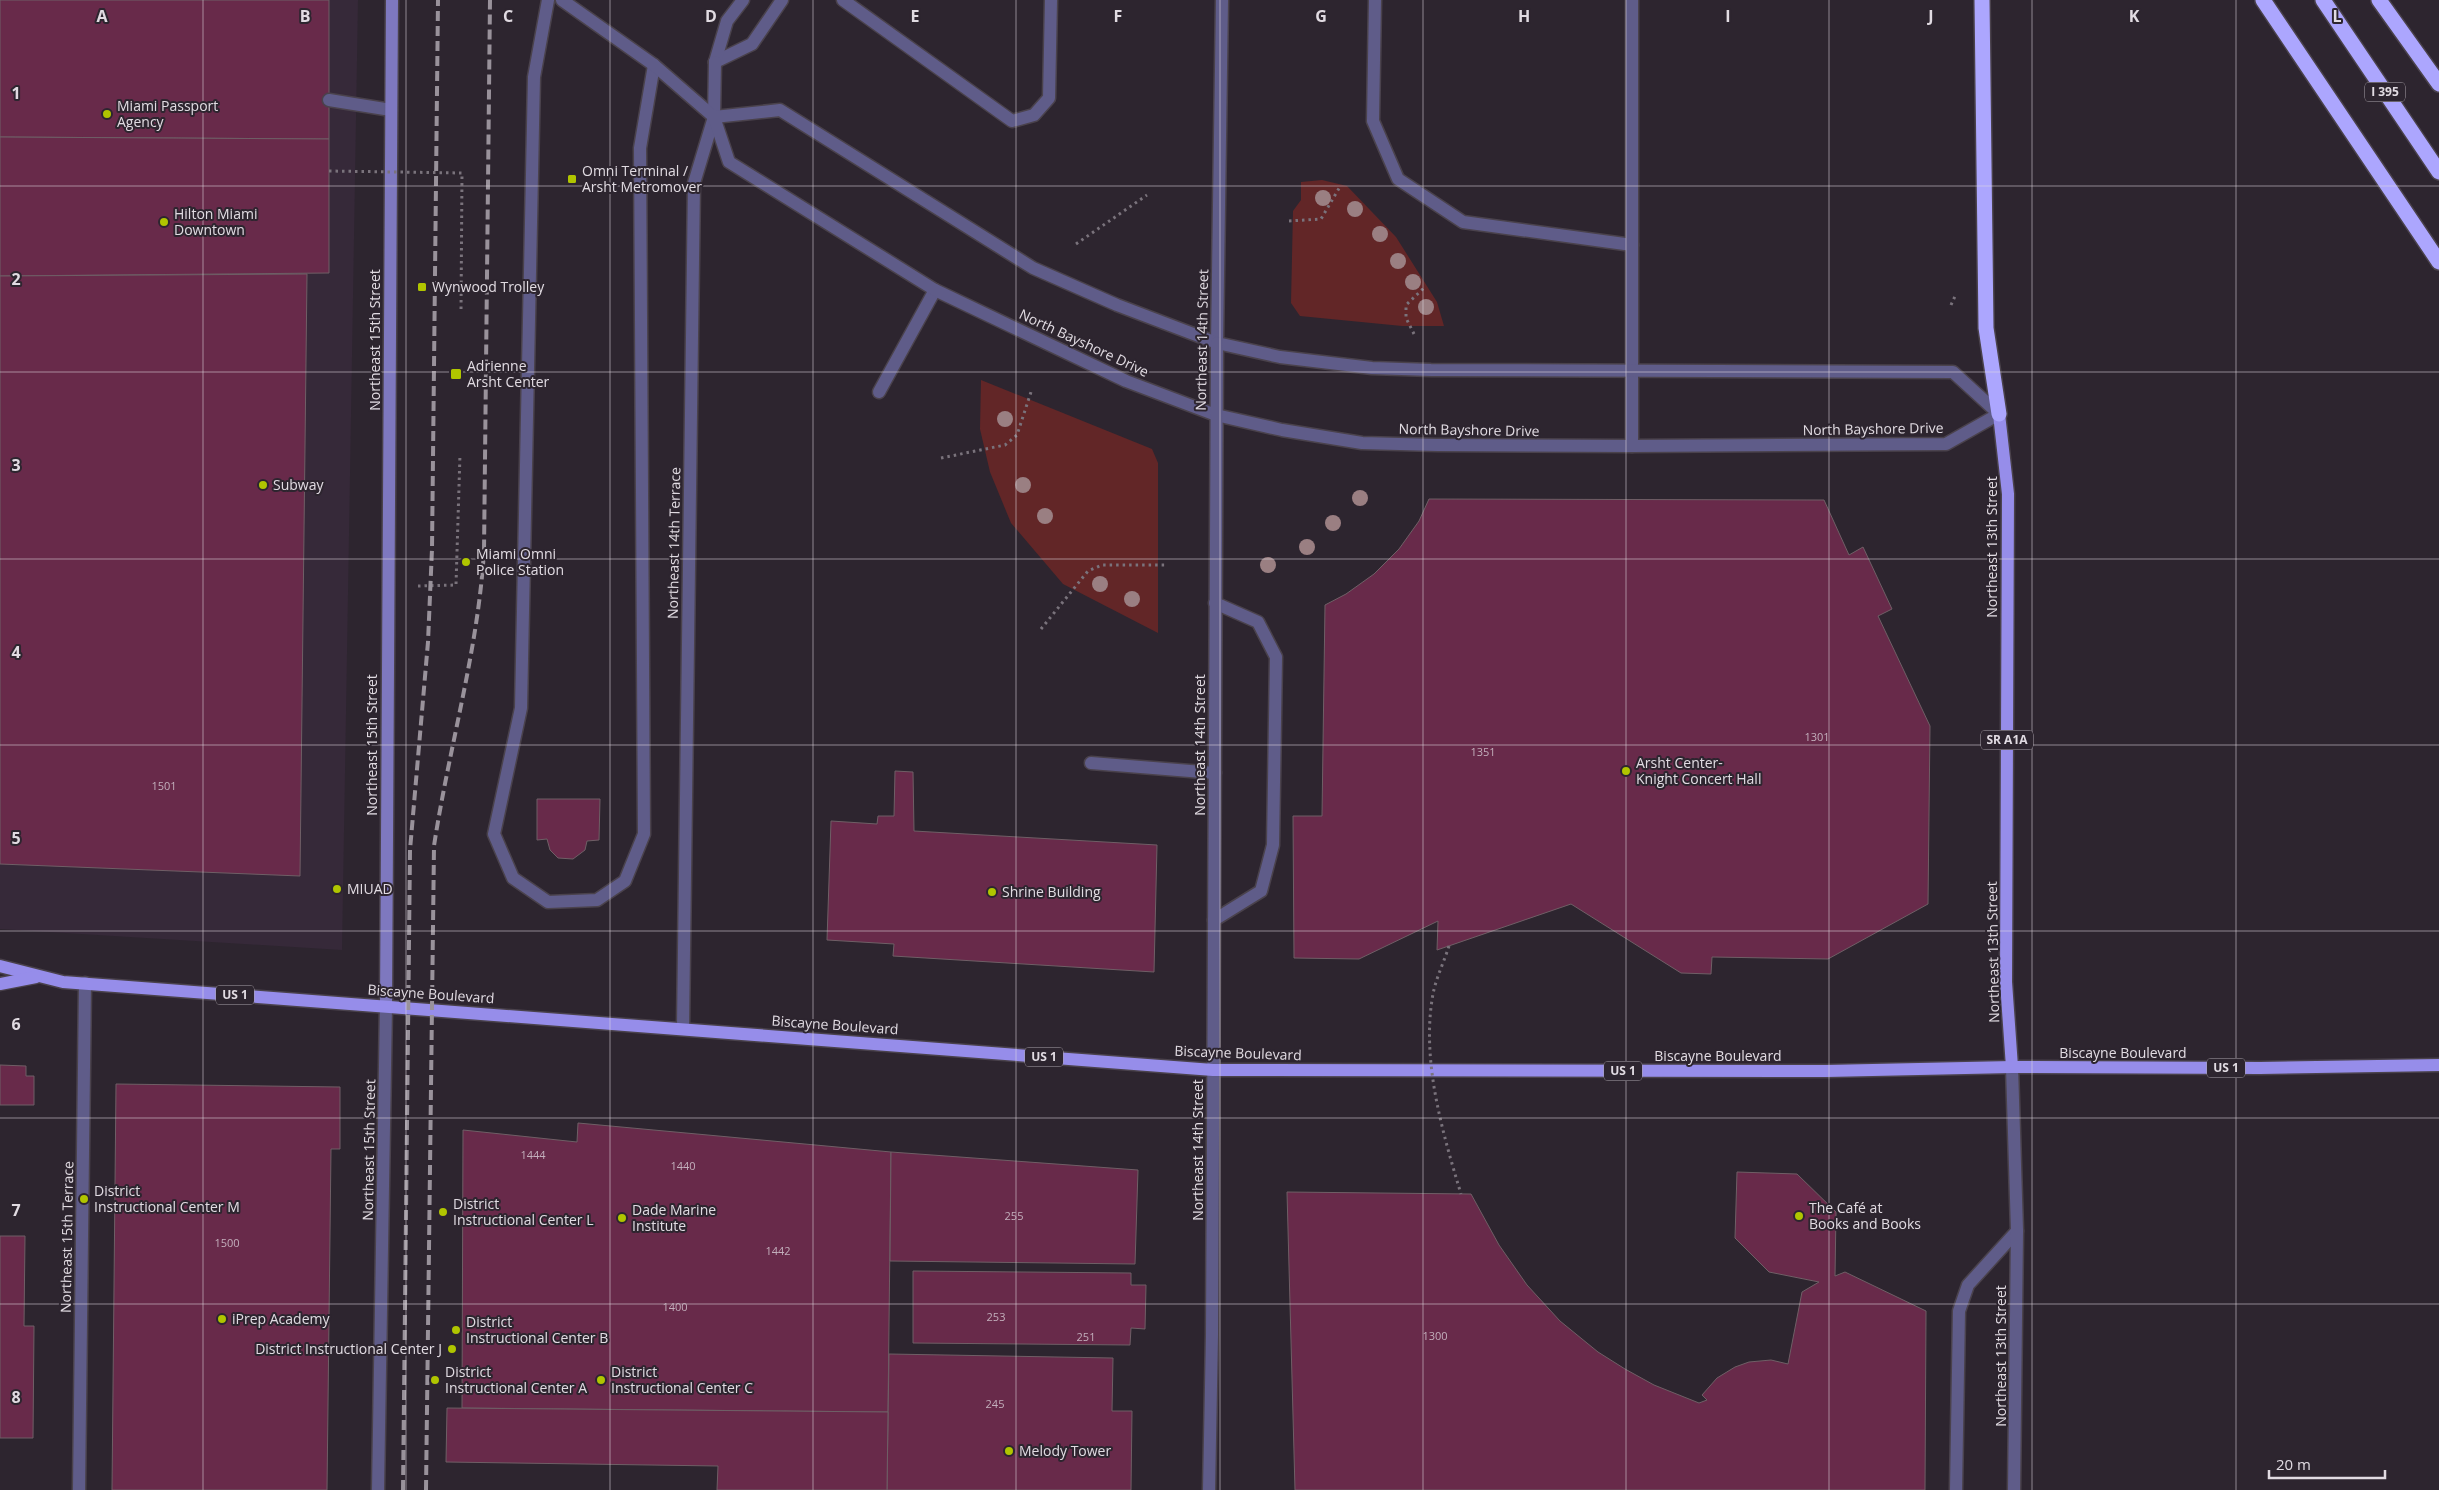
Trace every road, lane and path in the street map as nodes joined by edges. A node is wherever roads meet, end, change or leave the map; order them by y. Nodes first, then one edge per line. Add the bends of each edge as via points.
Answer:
1 (392, 0) edge
2 (548, 0) edge
3 (562, 0) edge
4 (743, 0) edge
5 (782, 0) edge
6 (843, 0) edge
7 (1051, 0) edge
8 (1222, 0) edge
9 (1375, 0) edge
10 (1632, 0) edge
11 (1982, 0) edge
12 (2263, 0) edge
13 (2323, 0) edge
14 (2379, 0) edge
15 (715, 62) junction
16 (654, 65) junction
17 (2439, 84) edge
18 (329, 100) dead end
19 (391, 110) junction
20 (714, 117) junction
21 (328, 171) dead end
22 (2439, 172) edge
23 (1341, 185) dead end
24 (1147, 195) dead end
25 (1289, 221) dead end
26 (1076, 244) dead end
27 (1632, 245) junction
28 (2439, 262) edge
29 (1426, 286) dead end
30 (935, 290) junction
31 (461, 312) dead end
32 (1414, 334) dead end
33 (1217, 343) junction
34 (1632, 372) junction
35 (879, 392) dead end
36 (1031, 392) dead end
37 (1999, 414) junction
38 (1216, 415) junction
39 (1632, 446) junction
40 (460, 454) dead end
41 (941, 458) dead end
42 (1168, 565) dead end
43 (418, 586) dead end
44 (1215, 603) junction
45 (1041, 629) dead end
46 (1091, 763) dead end
47 (1215, 773) junction
48 (1214, 920) junction
49 (1448, 946) dead end
50 (0, 966) edge
51 (40, 976) junction
52 (0, 984) edge
53 (85, 984) junction
54 (386, 1005) junction
55 (683, 1028) junction
56 (2439, 1065) edge
57 (2012, 1067) junction
58 (1213, 1070) junction
59 (1461, 1194) dead end
60 (2017, 1231) junction
61 (78, 1490) edge
62 (378, 1490) edge
63 (1209, 1490) edge
64 (1956, 1490) edge
65 (2014, 1490) edge

1 - 19 main road, Northeast 15th Street
2 - 16 street via 534,77 521,708 494,834 513,878 548,902 597,900 625,881 644,834 640,148
3 - 16 street
4 - 15 street, Northeast 14th Terrace via 727,21
5 - 15 street via 752,44
6 - 7 street via 1012,121 1034,114 1049,98
8 - 33 street, Northeast 14th Street
9 - 27 street via 1373,120 1398,179 1464,222
10 - 27 street
11 - 37 highway via 1986,328
12 - 28 highway
13 - 22 highway, I 395
14 - 17 highway
15 - 20 street, Northeast 14th Terrace
16 - 20 street
18 - 19 street
19 - 54 main road, Northeast 15th Street
20 - 30 street, North Bayshore Drive via 729,162
20 - 33 street via 780,110 1032,268
20 - 55 street, Northeast 14th Terrace via 694,184
21 - 31 path, bridge via 462,173
23 - 25 path via 1321,219
24 - 26 path
27 - 34 street
29 - 32 path via 1406,306 1406,318
30 - 35 street
30 - 38 street, North Bayshore Drive via 1126,381
33 - 34 street via 1280,357 1372,368
33 - 38 street, Northeast 14th Street
34 - 37 street via 1953,372
34 - 39 street
36 - 41 path via 1017,435 1005,445
37 - 39 street, North Bayshore Drive via 1946,444
37 - 57 main road, Northeast 13th Street / SR A1A via 2008,494 2006,982
38 - 39 street, North Bayshore Drive via 1362,443
38 - 44 street, Northeast 14th Street
40 - 43 path via 456,586
42 - 45 path via 1102,565 1088,571
44 - 47 street, Northeast 14th Street
44 - 48 street via 1258,622 1276,658 1273,845 1261,891
46 - 47 street
47 - 48 street, Northeast 14th Street
48 - 58 street, Northeast 14th Street
49 - 59 path, bridge via 1433,994 1433,1082 1442,1130
50 - 51 main road, Biscayne Boulevard / US 1
51 - 52 main road, Biscayne Boulevard / US 1
51 - 53 main road, Biscayne Boulevard / US 1
53 - 54 main road, Biscayne Boulevard / US 1
53 - 61 street, Northeast 15th Terrace
54 - 55 main road, Biscayne Boulevard / US 1
54 - 62 street, Northeast 15th Street
55 - 58 main road, Biscayne Boulevard / US 1
56 - 57 main road, Biscayne Boulevard / US 1
57 - 58 main road, Biscayne Boulevard / US 1 via 1835,1071
57 - 60 street, Northeast 13th Street
58 - 63 street, Northeast 14th Street
60 - 64 street via 1968,1285 1959,1311
60 - 65 street, Northeast 13th Street

